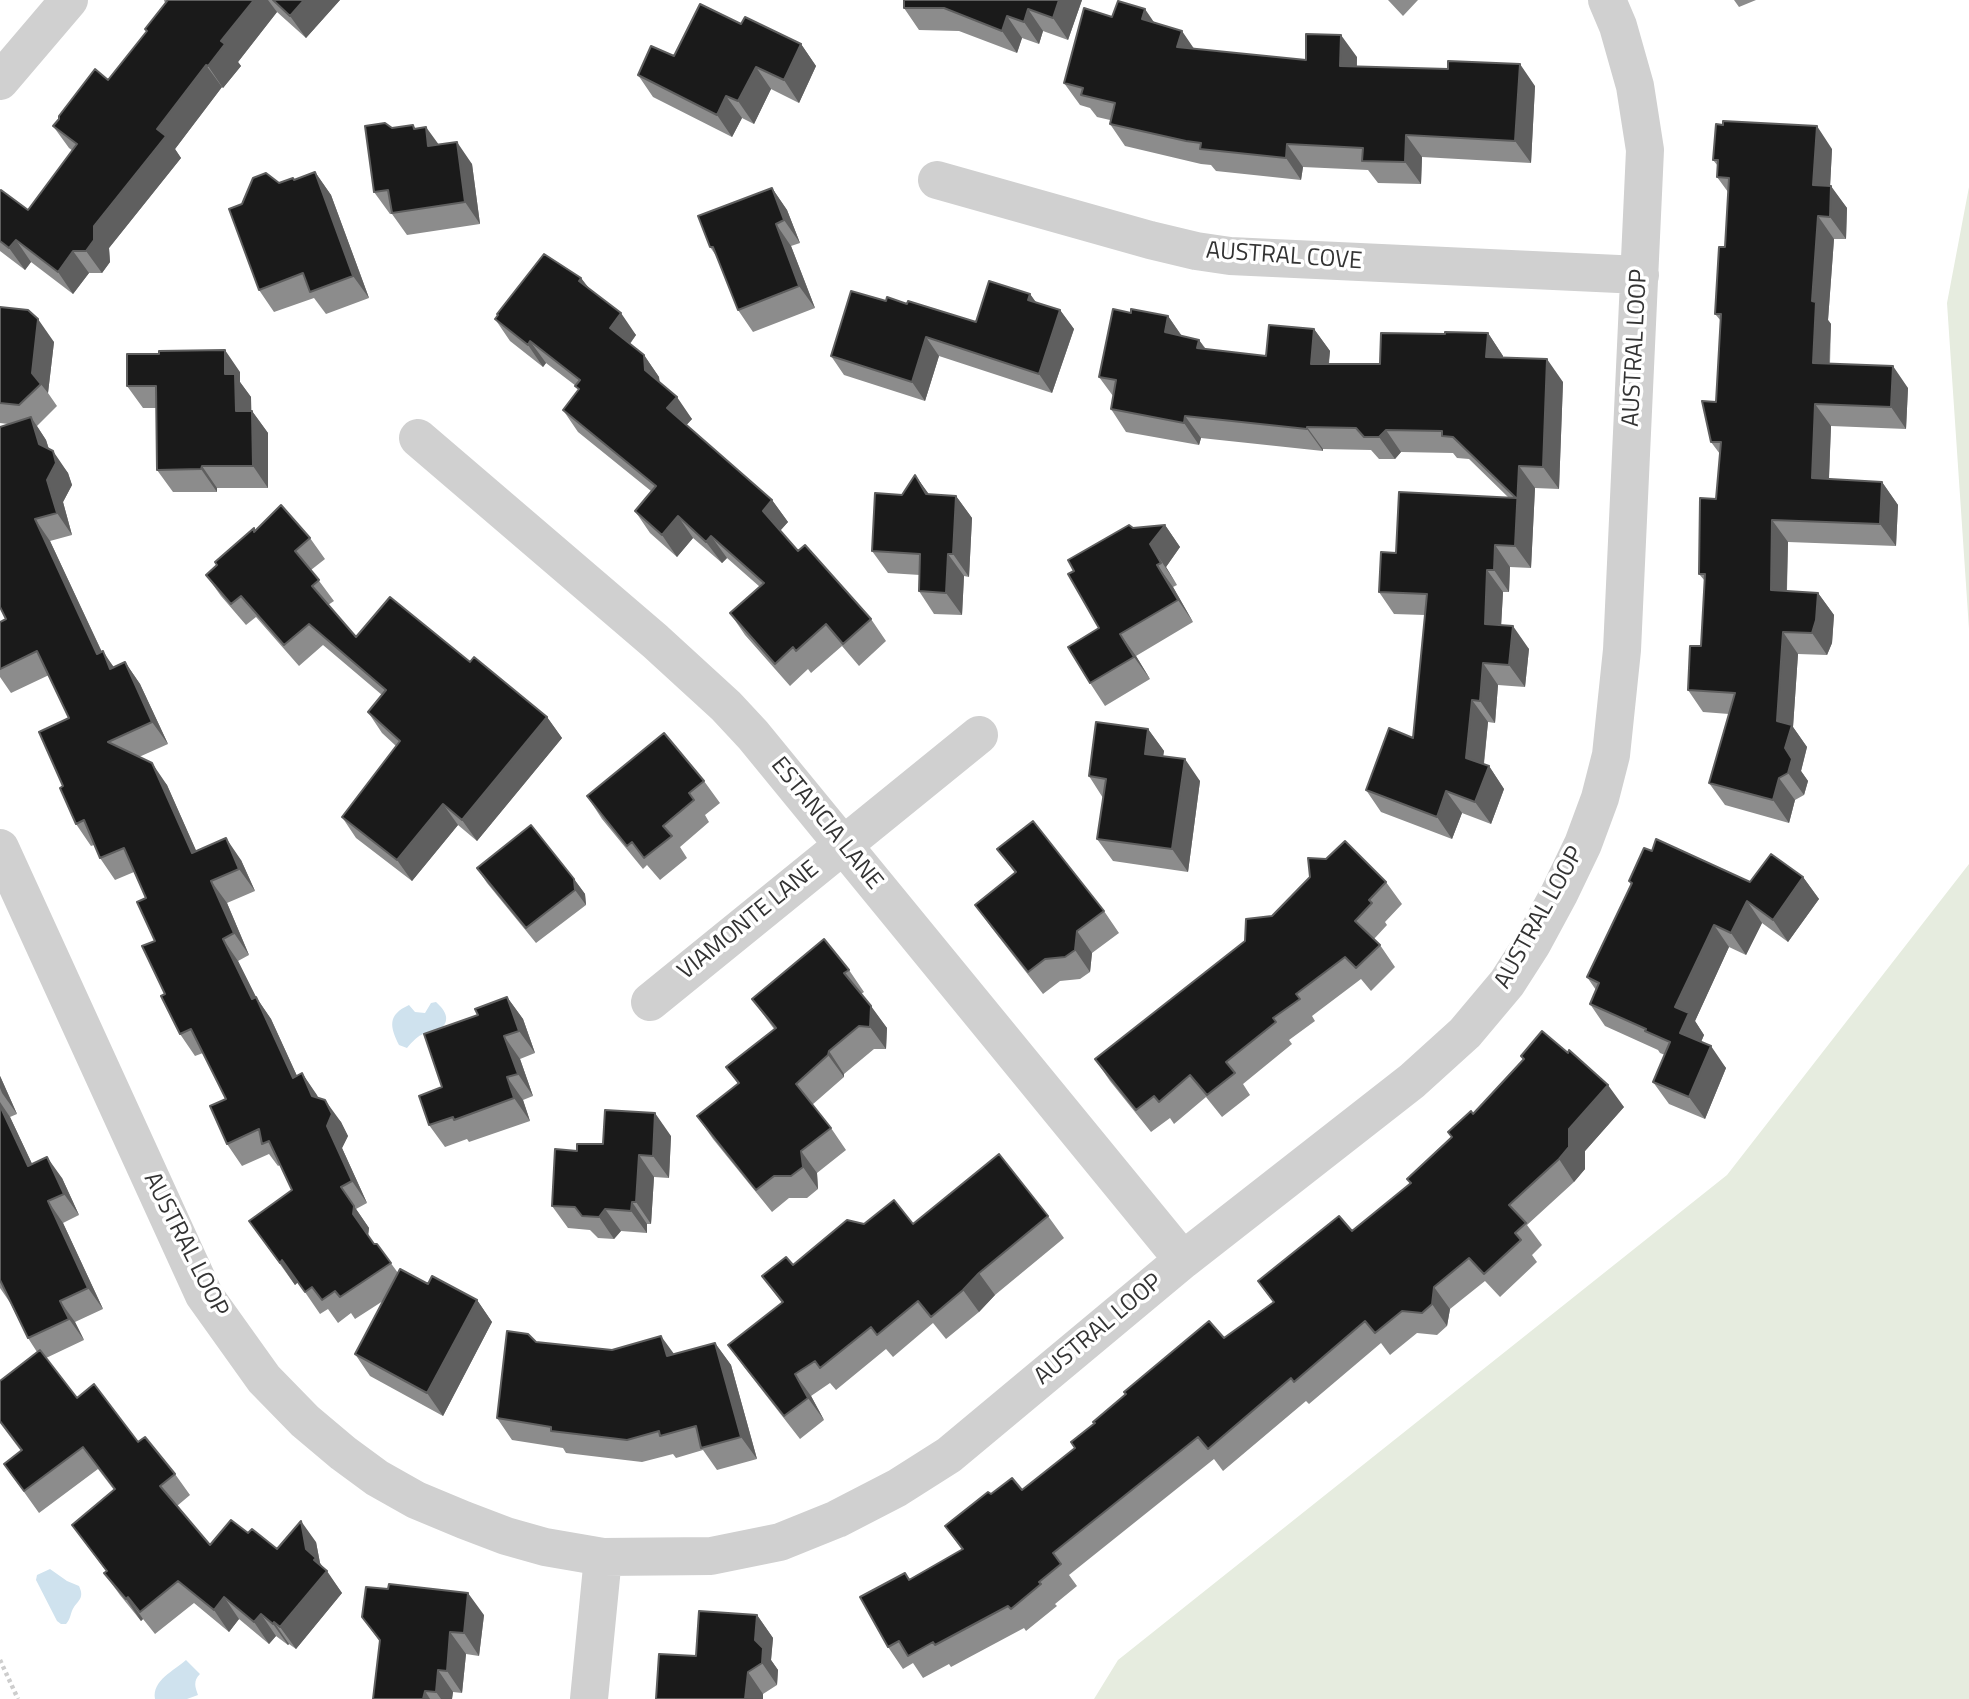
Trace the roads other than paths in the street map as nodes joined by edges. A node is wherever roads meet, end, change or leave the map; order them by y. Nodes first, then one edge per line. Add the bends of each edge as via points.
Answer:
1 (69, 0) edge
2 (1607, 0) edge
3 (0, 81) edge
4 (937, 180) dead end
5 (1640, 275) junction
6 (418, 438) dead end
7 (979, 735) dead end
8 (844, 845) junction
9 (0, 848) edge
10 (650, 1002) dead end
11 (1183, 1260) junction
12 (603, 1557) junction
13 (589, 1699) edge

1 - 3 street
2 - 5 street, AUSTRAL LOOP via 1635,86 1645,150
4 - 5 street, AUSTRAL COVE via 1150,240 1230,256
5 - 11 street, AUSTRAL LOOP via 1622,650 1611,755 1583,844 1520,963 1465,1033 1412,1081
6 - 8 street, ESTANCIA LANE via 717,698
7 - 8 street, VIAMONTE LANE
8 - 10 street, VIAMONTE LANE
8 - 11 street, ESTANCIA LANE
9 - 12 street, AUSTRAL LOOP via 204,1295 264,1379 343,1453 416,1500 506,1536
11 - 12 street, AUSTRAL LOOP via 949,1455 837,1519 780,1542 711,1556
12 - 13 street

